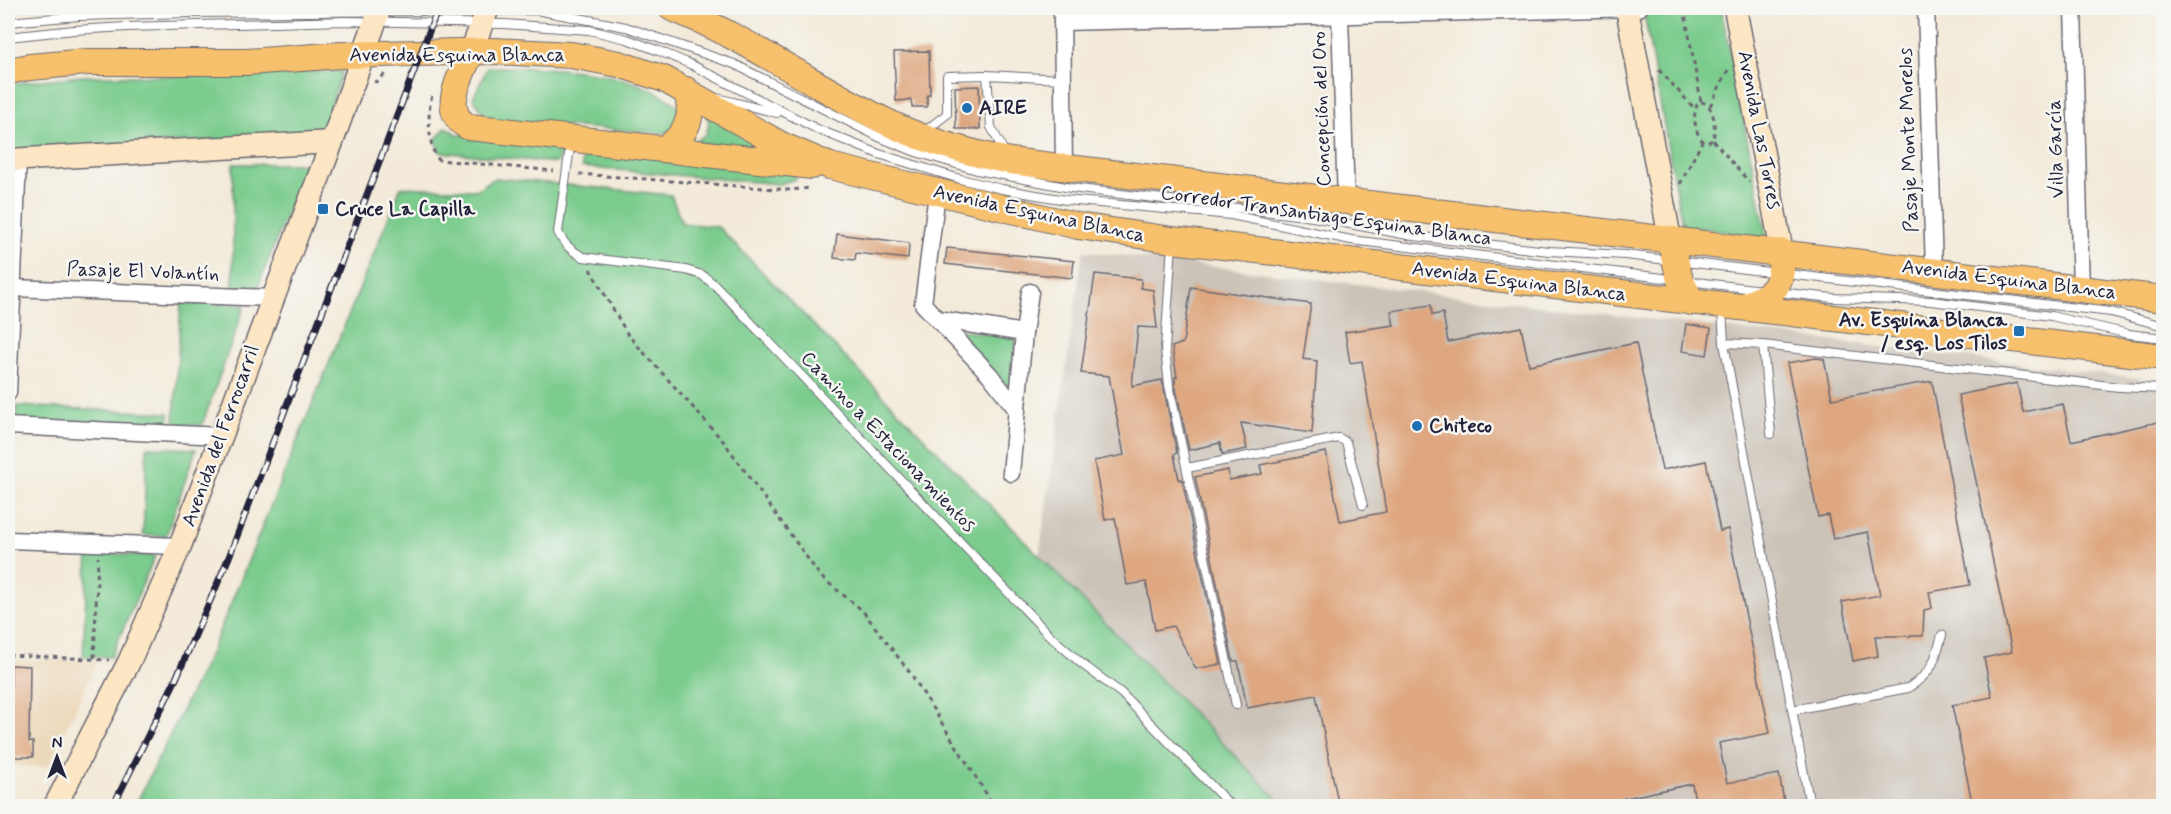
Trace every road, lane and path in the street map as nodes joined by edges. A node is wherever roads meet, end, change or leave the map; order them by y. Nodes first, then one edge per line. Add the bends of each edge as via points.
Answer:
1 (215, 8) edge
2 (672, 8) edge
3 (1627, 8) edge
4 (1639, 8) edge
5 (1684, 8) edge
6 (1735, 8) edge
7 (1926, 8) edge
8 (2073, 8) edge
9 (189, 13) junction
10 (378, 13) edge
11 (485, 13) edge
12 (1062, 15) edge
13 (1340, 15) junction
14 (8, 20) edge
15 (8, 37) edge
16 (471, 52) junction
17 (363, 55) junction
18 (1656, 67) dead end
19 (1728, 69) dead end
20 (8, 71) edge
21 (987, 75) junction
22 (1062, 79) junction
23 (686, 90) junction
24 (1701, 102) junction
25 (1710, 106) junction
26 (1695, 109) junction
27 (792, 117) junction
28 (919, 136) junction
29 (572, 139) junction
30 (1713, 140) junction
31 (332, 142) junction
32 (1702, 142) junction
33 (667, 148) junction
34 (13, 160) edge
35 (1010, 161) junction
36 (830, 166) junction
37 (1064, 168) junction
38 (937, 192) junction
39 (1346, 202) junction
40 (1773, 206) junction
41 (1664, 207) junction
42 (1172, 240) junction
43 (583, 257) junction
44 (1675, 260) junction
45 (1934, 271) junction
46 (1779, 272) junction
47 (12, 288) junction
48 (2081, 289) junction
49 (1030, 292) dead end
50 (273, 298) junction
51 (2163, 299) edge
52 (1692, 302) junction
53 (1730, 307) junction
54 (937, 319) junction
55 (2163, 326) edge
56 (1024, 333) junction
57 (2163, 338) edge
58 (1724, 343) junction
59 (1763, 345) junction
60 (2163, 357) edge
61 (2163, 389) edge
62 (8, 393) edge
63 (1017, 410) junction
64 (8, 426) edge
65 (1771, 434) dead end
66 (222, 436) junction
67 (1187, 468) junction
68 (1011, 473) dead end
69 (1363, 505) dead end
70 (8, 540) edge
71 (99, 543) junction
72 (180, 546) junction
73 (1942, 635) dead end
74 (8, 655) edge
75 (94, 658) junction
76 (129, 662) junction
77 (1236, 705) dead end
78 (1793, 710) junction
79 (55, 807) edge
80 (994, 807) edge
81 (1232, 807) edge
82 (1810, 807) edge

1 - 9 lane
2 - 28 main road, Avenida Esquina Blanca via 710,24 855,106
3 - 4 street
3 - 13 street
3 - 41 street
5 - 24 path
6 - 40 street, Avenida Las Torres
7 - 45 street, Pasaje Monte Morelos
8 - 48 street, Villa García
9 - 10 lane
9 - 14 lane
10 - 11 lane, Corredor Transantiago Esquina Blanca
10 - 11 lane
10 - 15 lane, Corredor Transantiago Esquina Blanca
10 - 17 street, Avenida del Ferrocarril
11 - 16 street
11 - 27 lane, Corredor Transantiago Esquina Blanca via 627,39 690,64
11 - 44 lane, Corredor Transantiago Esquina Blanca via 536,10 643,32 734,64 888,141 946,162 1010,178 1313,217 1413,236
12 - 13 street
12 - 22 street
13 - 39 street, Concepción del Oro
16 - 17 main road, Avenida Esquina Blanca
16 - 23 main road, Avenida Esquina Blanca via 538,52 597,59 641,70
16 - 29 main road via 453,101 456,115 464,124 475,129
17 - 20 main road, Avenida Esquina Blanca via 246,62 87,62
17 - 31 street, Avenida del Ferrocarril
18 - 26 path
19 - 25 path
21 - 22 lane
21 - 28 lane via 947,76 947,114
21 - 35 lane via 991,127
22 - 37 street
23 - 27 lane
23 - 33 main road via 689,124
23 - 36 main road, Avenida Esquina Blanca via 760,134
24 - 25 path
24 - 26 path
25 - 30 path
26 - 32 path
27 - 44 lane, Corredor Transantiago Esquina Blanca via 879,154 1026,194 1231,214 1351,240
28 - 35 main road, Avenida Esquina Blanca
29 - 33 main road
29 - 43 lane via 558,232 562,242
30 - 32 path
30 - 40 path
31 - 34 street
31 - 50 street, Avenida del Ferrocarril
32 - 41 path
33 - 36 main road via 800,166
34 - 47 street
35 - 37 main road, Avenida Esquina Blanca
36 - 38 main road, Avenida Esquina Blanca
37 - 39 main road, Avenida Esquina Blanca
38 - 42 main road, Avenida Esquina Blanca via 1078,226
38 - 54 street via 923,303
39 - 44 main road, Avenida Esquina Blanca
40 - 46 street, Avenida Las Torres
41 - 44 street
42 - 52 main road, Avenida Esquina Blanca
42 - 67 lane via 1165,350
43 - 80 path via 628,335 724,442 822,577 862,610 911,674
43 - 81 lane, Camino a Estacionamientos via 686,270 702,275 716,286 1049,635 1121,693
44 - 46 main road, Avenida Esquina Blanca
44 - 46 lane, Corredor Transantiago Esquina Blanca
44 - 52 main road
45 - 46 main road, Avenida Esquina Blanca
45 - 48 main road, Avenida Esquina Blanca
46 - 53 main road via 1758,301
46 - 55 lane, Corredor Transantiago Esquina Blanca via 2111,312
46 - 57 lane, Corredor Transantiago Esquina Blanca via 1833,298 1931,301 2051,316
47 - 50 street, Pasaje El Volantín
47 - 62 street
48 - 51 main road, Avenida Esquina Blanca
49 - 56 street
50 - 66 street, Avenida del Ferrocarril
52 - 53 main road, Avenida Esquina Blanca
53 - 58 lane
53 - 60 main road, Avenida Esquina Blanca
54 - 56 street
54 - 63 street
56 - 63 street
58 - 59 lane
58 - 78 lane
59 - 61 lane
59 - 65 lane
63 - 68 street
64 - 66 street
66 - 72 street, Avenida del Ferrocarril
67 - 69 lane via 1340,438 1346,442
67 - 77 lane
70 - 71 street
71 - 72 street
71 - 75 path
72 - 76 street, Avenida del Ferrocarril
73 - 78 lane via 1934,663 1924,678 1908,688
74 - 75 path
75 - 76 path
76 - 79 street, Avenida del Ferrocarril
78 - 82 lane

